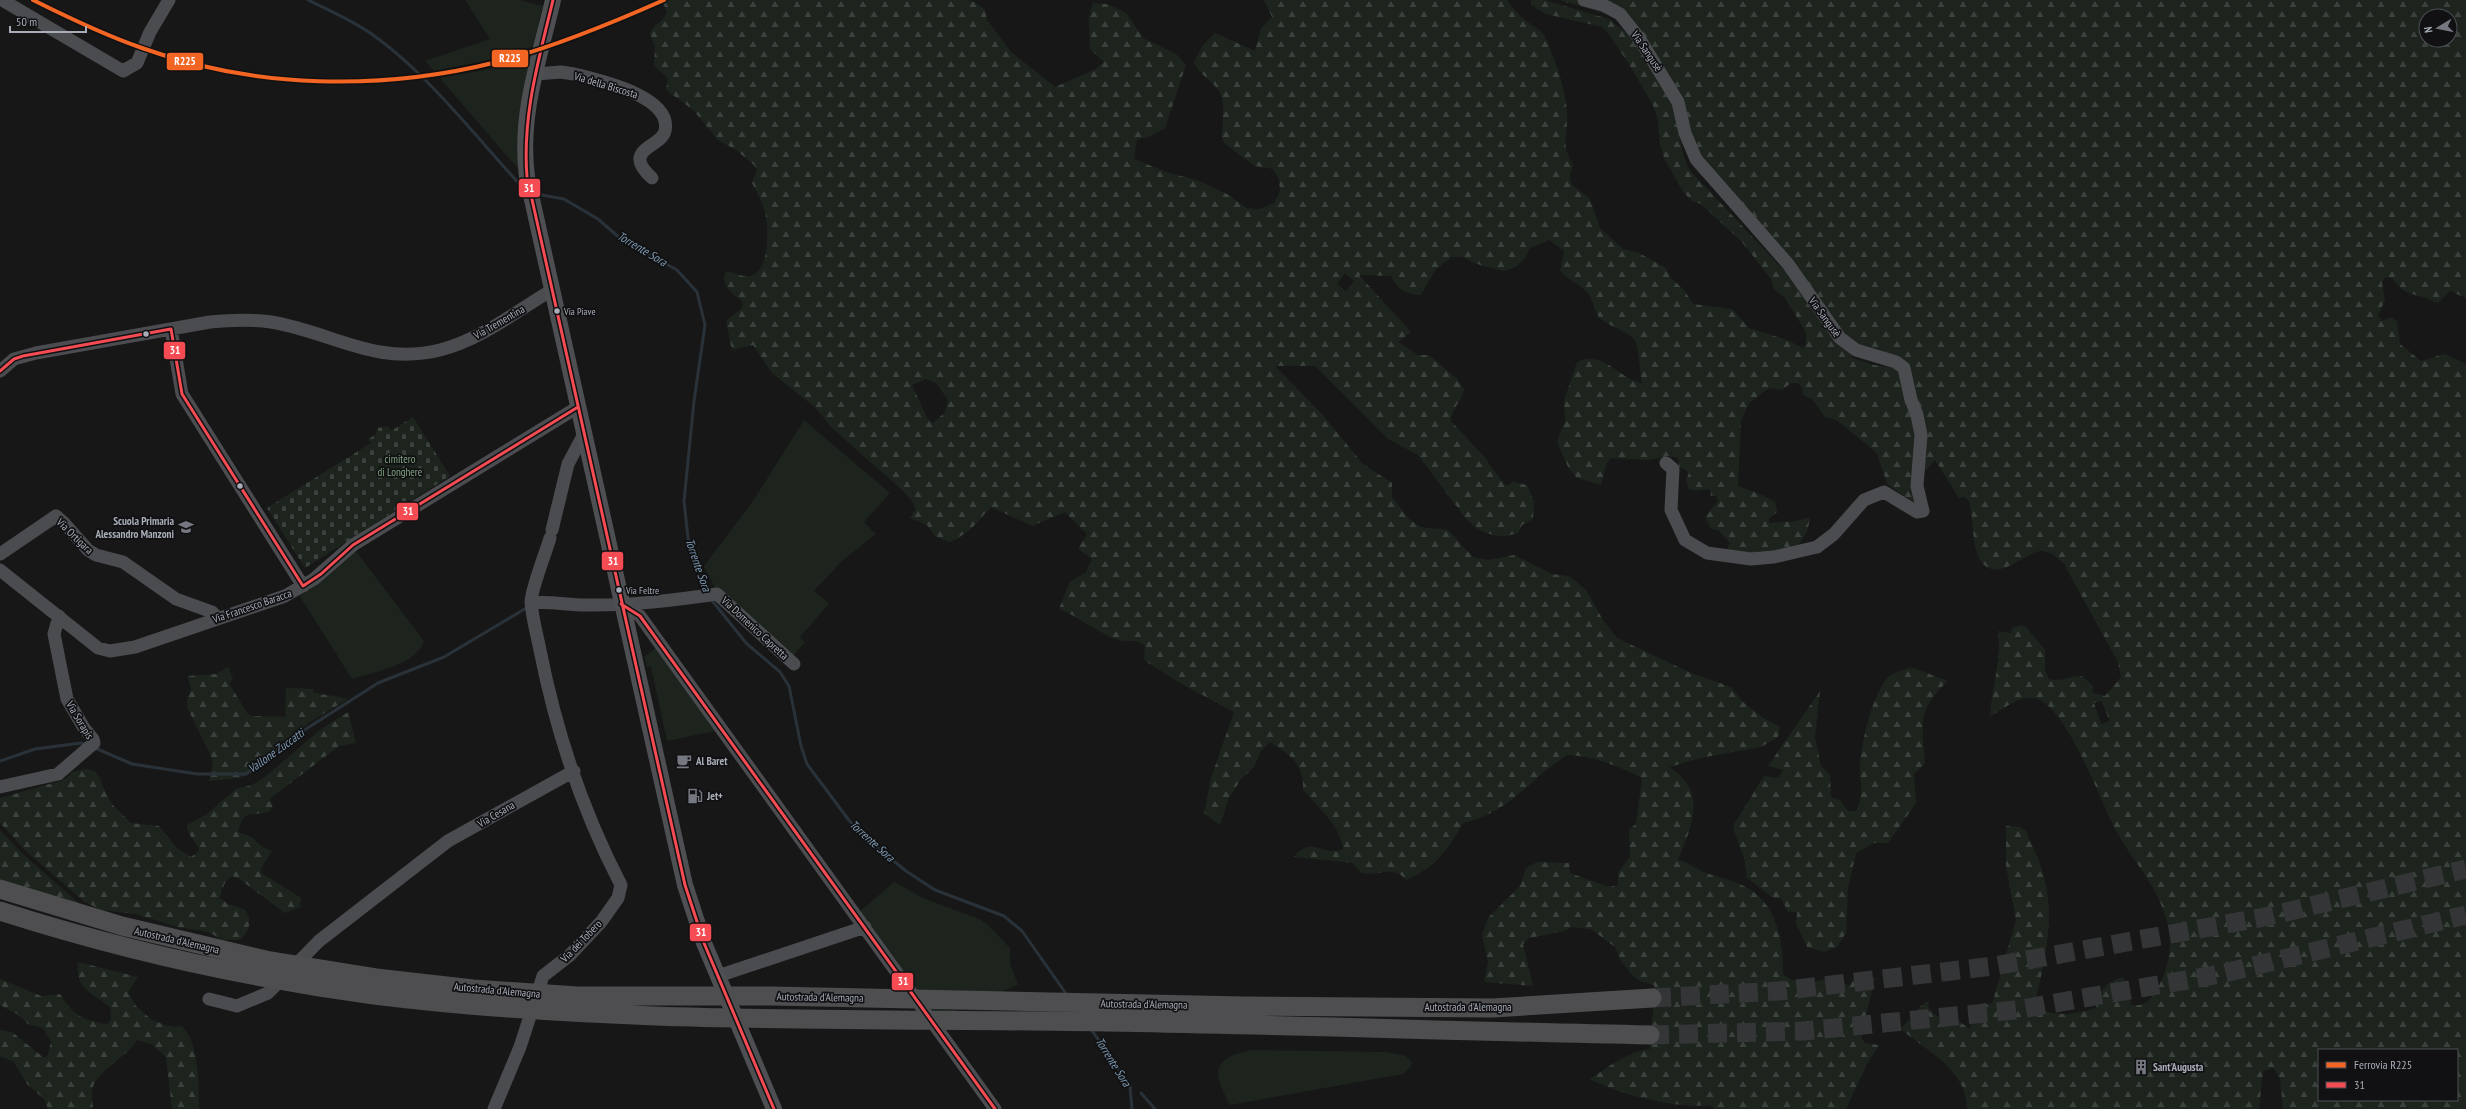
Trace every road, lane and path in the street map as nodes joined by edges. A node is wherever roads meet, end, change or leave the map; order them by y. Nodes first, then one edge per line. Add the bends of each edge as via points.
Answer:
1 (2, 0) edge
2 (169, 0) edge
3 (553, 0) edge
4 (1584, 0) edge
5 (536, 74) junction
6 (652, 178) dead end
7 (552, 290) junction
8 (171, 329) junction
9 (0, 371) edge
10 (578, 407) junction
11 (584, 434) junction
12 (1666, 463) dead end
13 (0, 554) edge
14 (0, 570) edge
15 (303, 586) junction
16 (531, 602) junction
17 (621, 604) junction
18 (59, 616) junction
19 (217, 618) junction
20 (794, 664) dead end
21 (574, 771) junction
22 (0, 787) edge
23 (0, 888) edge
24 (0, 911) edge
25 (865, 927) junction
26 (718, 976) junction
27 (1652, 998) tunnel mouth
28 (209, 999) dead end
29 (1244, 1015) junction
30 (1650, 1035) tunnel mouth
31 (494, 1109) edge
32 (774, 1109) edge
33 (995, 1109) edge

1 - 2 street via 123,71 137,64 150,32
3 - 5 main road
4 - 12 street, Via Sangusè via 1603,5 1620,14 1678,102 1696,159 1788,264 1840,338 1856,350 1896,362 1904,368 1921,435 1918,486 1923,511 1910,509 1884,492 1864,500 1834,534 1816,546 1774,557 1751,559 1707,553 1685,540 1677,526 1671,510 1672,469
5 - 6 street, Via della Biscosta via 574,74 647,98 665,121 665,132 662,137 642,153 640,160 643,170
5 - 7 main road via 525,123 527,177
7 - 8 street, Via Trementina via 484,333 439,350 407,355 388,355 294,327 254,320 210,322
7 - 10 main road
8 - 9 street, Via Trementina via 24,356 14,359
8 - 15 street via 182,394
10 - 11 main road
10 - 15 street, Via Francesco Baracca via 357,543
11 - 16 street via 568,464
11 - 17 main road
13 - 19 street, Via Ortigara via 56,516 88,550 96,555 122,562 176,599 212,612
14 - 18 street, Via Francesco Baracca
15 - 19 street, Via Francesco Baracca via 275,600
16 - 17 street
16 - 21 street via 547,681
17 - 20 street, Via Domenico Capretta via 719,595
17 - 25 street via 640,616
17 - 26 main road via 675,848 691,907
18 - 19 street, Via Francesco Baracca via 98,648 110,651 162,639
18 - 22 street, Via Sorapis via 54,634 67,699 84,728 94,739 94,743 58,774
21 - 28 street, Via Cesana via 448,842 319,941 268,993 237,1006
21 - 31 street, Via dei Tobero via 602,848 622,885 618,898 601,922 570,955 543,976 520,1047
23 - 29 highway, Autostrada d'Alemagna via 122,926 270,961 376,978 473,989 577,996 772,996
24 - 29 highway, Autostrada d'Alemagna via 119,945 265,978 469,1005 576,1012 772,1019
25 - 26 street
25 - 33 street
26 - 32 main road
27 - 29 highway, Autostrada d'Alemagna via 1493,1008
29 - 30 highway, Autostrada d'Alemagna via 1421,1030

